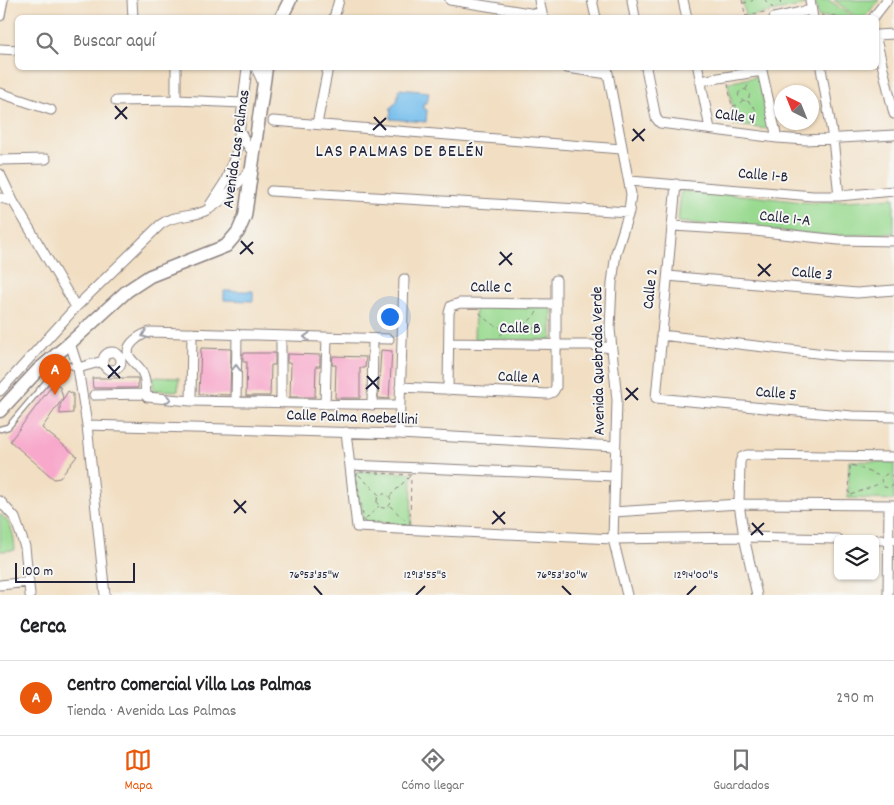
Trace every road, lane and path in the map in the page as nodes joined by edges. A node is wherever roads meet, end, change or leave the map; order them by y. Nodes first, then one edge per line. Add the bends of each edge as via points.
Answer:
1 (132, 0) edge
2 (290, 0) edge
3 (339, 0) edge
4 (450, 0) edge
5 (539, 0) edge
6 (592, 0) edge
7 (632, 0) edge
8 (684, 0) edge
9 (753, 0) edge
10 (765, 0) edge
11 (780, 0) edge
12 (887, 0) edge
13 (463, 1) edge
14 (742, 1) edge
15 (782, 8) dead end
16 (283, 10) edge
17 (813, 10) edge
18 (774, 14) edge
19 (133, 15) edge
20 (335, 15) edge
21 (537, 15) edge
22 (542, 15) edge
23 (595, 15) edge
24 (634, 15) edge
25 (686, 15) edge
26 (745, 15) edge
27 (828, 15) edge
28 (875, 15) edge
29 (894, 34) edge
30 (879, 36) edge
31 (879, 46) edge
32 (0, 49) edge
33 (15, 50) edge
34 (176, 70) edge
35 (247, 70) edge
36 (257, 70) edge
37 (266, 70) edge
38 (328, 70) edge
39 (594, 70) edge
40 (646, 70) edge
41 (698, 70) edge
42 (821, 70) edge
43 (608, 71) edge
44 (727, 76) junction
45 (752, 77) dead end
46 (700, 81) junction
47 (263, 83) junction
48 (891, 84) edge
49 (746, 90) junction
50 (0, 93) edge
51 (176, 100) junction
52 (746, 100) junction
53 (743, 101) junction
54 (116, 102) dead end
55 (242, 103) junction
56 (732, 106) junction
57 (51, 110) dead end
58 (894, 114) edge
59 (273, 121) dead end
60 (318, 124) junction
61 (754, 128) dead end
62 (239, 129) junction
63 (710, 129) junction
64 (737, 132) junction
65 (894, 135) edge
66 (777, 138) junction
67 (833, 139) junction
68 (621, 150) junction
69 (253, 153) junction
70 (46, 159) dead end
71 (0, 160) edge
72 (251, 168) junction
73 (0, 174) edge
74 (630, 181) junction
75 (676, 184) junction
76 (271, 191) dead end
77 (894, 191) edge
78 (838, 196) junction
79 (0, 198) edge
80 (13, 201) junction
81 (206, 211) junction
82 (628, 212) junction
83 (673, 226) junction
84 (894, 241) edge
85 (668, 276) junction
86 (404, 279) dead end
87 (556, 280) dead end
88 (894, 290) edge
89 (556, 304) junction
90 (76, 306) junction
91 (539, 307) dead end
92 (478, 311) dead end
93 (524, 326) dead end
94 (192, 333) junction
95 (237, 334) junction
96 (661, 335) junction
97 (281, 336) junction
98 (327, 337) junction
99 (548, 337) dead end
100 (373, 339) junction
101 (389, 340) dead end
102 (70, 343) junction
103 (449, 343) junction
104 (556, 344) junction
105 (611, 345) junction
106 (36, 351) junction
107 (125, 356) junction
108 (894, 357) edge
109 (49, 360) junction
110 (103, 361) junction
111 (62, 363) junction
112 (78, 368) junction
113 (400, 387) junction
114 (448, 390) junction
115 (0, 391) edge
116 (146, 394) junction
117 (94, 395) dead end
118 (656, 398) joint
119 (191, 401) junction
120 (236, 402) junction
121 (281, 403) junction
122 (325, 404) junction
123 (372, 405) junction
124 (400, 405) junction
125 (0, 411) edge
126 (894, 417) edge
127 (87, 425) junction
128 (0, 429) edge
129 (346, 432) junction
130 (399, 434) junction
131 (615, 446) junction
132 (894, 457) edge
133 (350, 465) junction
134 (357, 473) junction
135 (411, 475) junction
136 (614, 476) junction
137 (882, 477) junction
138 (894, 478) edge
139 (881, 483) junction
140 (894, 484) edge
141 (380, 496) junction
142 (389, 496) junction
143 (849, 496) junction
144 (858, 496) dead end
145 (0, 501) edge
146 (739, 504) junction
147 (389, 505) junction
148 (892, 505) edge
149 (380, 506) junction
150 (613, 512) junction
151 (364, 521) junction
152 (410, 527) junction
153 (744, 537) junction
154 (613, 539) junction
155 (834, 539) edge
156 (891, 540) edge
157 (29, 582) junction
158 (0, 585) edge
159 (30, 595) edge
160 (105, 595) edge
161 (627, 595) edge
162 (757, 595) edge
163 (888, 595) edge

1 - 19 street
2 - 16 main road
3 - 20 street
4 - 13 street
5 - 22 street
6 - 23 street
7 - 24 street
8 - 25 street
9 - 14 path
10 - 18 path
11 - 15 path
12 - 28 street
13 - 21 street
14 - 26 path
17 - 18 street
17 - 27 path
29 - 30 street
31 - 48 street
32 - 33 street
34 - 51 street
35 - 55 street
36 - 47 street
37 - 47 main road, Avenida Las Palmas
38 - 60 street
39 - 43 street
40 - 63 street, Calle 4 via 656,118 660,123
41 - 46 street
42 - 67 street
43 - 68 street, Avenida Quebrada Verde
44 - 46 street
44 - 56 path
44 - 66 street via 763,72
45 - 49 path
46 - 63 street
47 - 69 main road, Avenida Las Palmas
48 - 58 street
49 - 52 path via 750,96
49 - 53 path via 738,95
50 - 57 street
51 - 54 street
51 - 55 street
52 - 53 path
52 - 61 path via 757,112
53 - 56 path
55 - 62 street
56 - 64 path
59 - 60 street
60 - 68 street
62 - 69 street
62 - 81 street via 237,151 225,182
63 - 64 street, Calle 4
64 - 66 street, Calle 4
65 - 67 street, Calle 4
66 - 67 street, Calle 4
67 - 78 street
68 - 74 street, Avenida Quebrada Verde
69 - 72 main road, Avenida Las Palmas
70 - 71 street
72 - 81 street
72 - 102 main road, Avenida Las Palmas via 245,216 238,232 226,246 150,276 127,291
73 - 80 street
74 - 75 street, Calle 1-B
74 - 82 street, Avenida Quebrada Verde
75 - 78 street, Calle 1-B
75 - 83 street, Calle 2
76 - 82 street
77 - 78 street, Calle 1-B
79 - 80 street
80 - 90 street
81 - 90 street via 164,221
82 - 105 street, Avenida Quebrada Verde via 616,253 612,283
83 - 84 street, Calle 1-A via 840,240
83 - 85 street, Calle 2
85 - 88 street, Calle 3 via 857,293
85 - 96 street, Calle 2
86 - 113 street
87 - 89 street, Calle A
89 - 103 street, Calle C via 454,304 450,309
89 - 104 street, Calle A
90 - 106 street
91 - 92 path via 532,319 512,328 496,327
93 - 99 path via 539,330
94 - 95 street
94 -> 107 street via 143,334 128,348
94 - 119 street
95 - 97 street
120 -> 95 street
96 - 108 street via 842,356
96 - 118 street, Calle 2
98 -> 97 street
97 - 121 street
98 - 100 street
98 - 122 street
100 - 101 street
100 - 123 street
102 - 109 main road, Avenida Las Palmas
102 - 112 street
103 - 104 street, Calle B
103 - 114 street, Calle C
104 - 105 street, Calle B
104 - 114 street, Calle A via 556,387 550,394
105 - 131 street, Avenida Quebrada Verde via 616,372
106 - 109 street
106 - 115 street
107 - 110 street via 109,352
107 - 110 street via 119,368 111,370 104,367
107 - 116 street via 138,365 145,376
109 - 111 lane
109 - 125 main road, Avenida Las Palmas
110 - 112 street
111 - 112 lane
111 - 128 lane via 8,427
112 - 127 street
113 - 114 street, Calle A
113 - 124 street
116 - 117 street
116 -> 119 street via 147,397
118 - 126 street, Calle 5
119 - 120 street
120 - 121 street
121 - 122 street
122 - 123 street
123 - 124 street
124 - 130 street
127 - 129 street, Calle Palma Roebellini
127 - 160 street
129 - 130 street, Calle Palma Roebellini
129 - 133 street
130 - 131 street, Calle Palma Roebellini
131 - 136 street, Avenida Quebrada Verde
132 - 146 street via 747,455 740,462
133 - 134 path
133 - 136 street
133 - 152 street via 357,527
134 - 135 path
134 - 141 path
134 - 151 path
135 - 142 path
135 - 152 path
136 - 150 street, Avenida Quebrada Verde
137 - 138 path via 889,474
137 - 139 path
137 - 143 path via 850,464
139 - 140 path via 887,488
139 - 143 path
141 - 142 path
141 - 149 path
142 - 147 path
143 - 144 path
145 - 157 street via 16,518 25,547
146 - 148 street
146 - 150 street
146 - 153 street
147 - 149 path via 385,508
147 - 152 path
148 - 156 street
149 - 151 path
150 - 154 street, Avenida Quebrada Verde
151 - 152 path
152 - 154 street
153 - 154 street
153 - 155 street
153 - 162 street
154 - 161 street, Avenida Quebrada Verde
156 - 163 street
157 - 158 street
157 - 159 street

